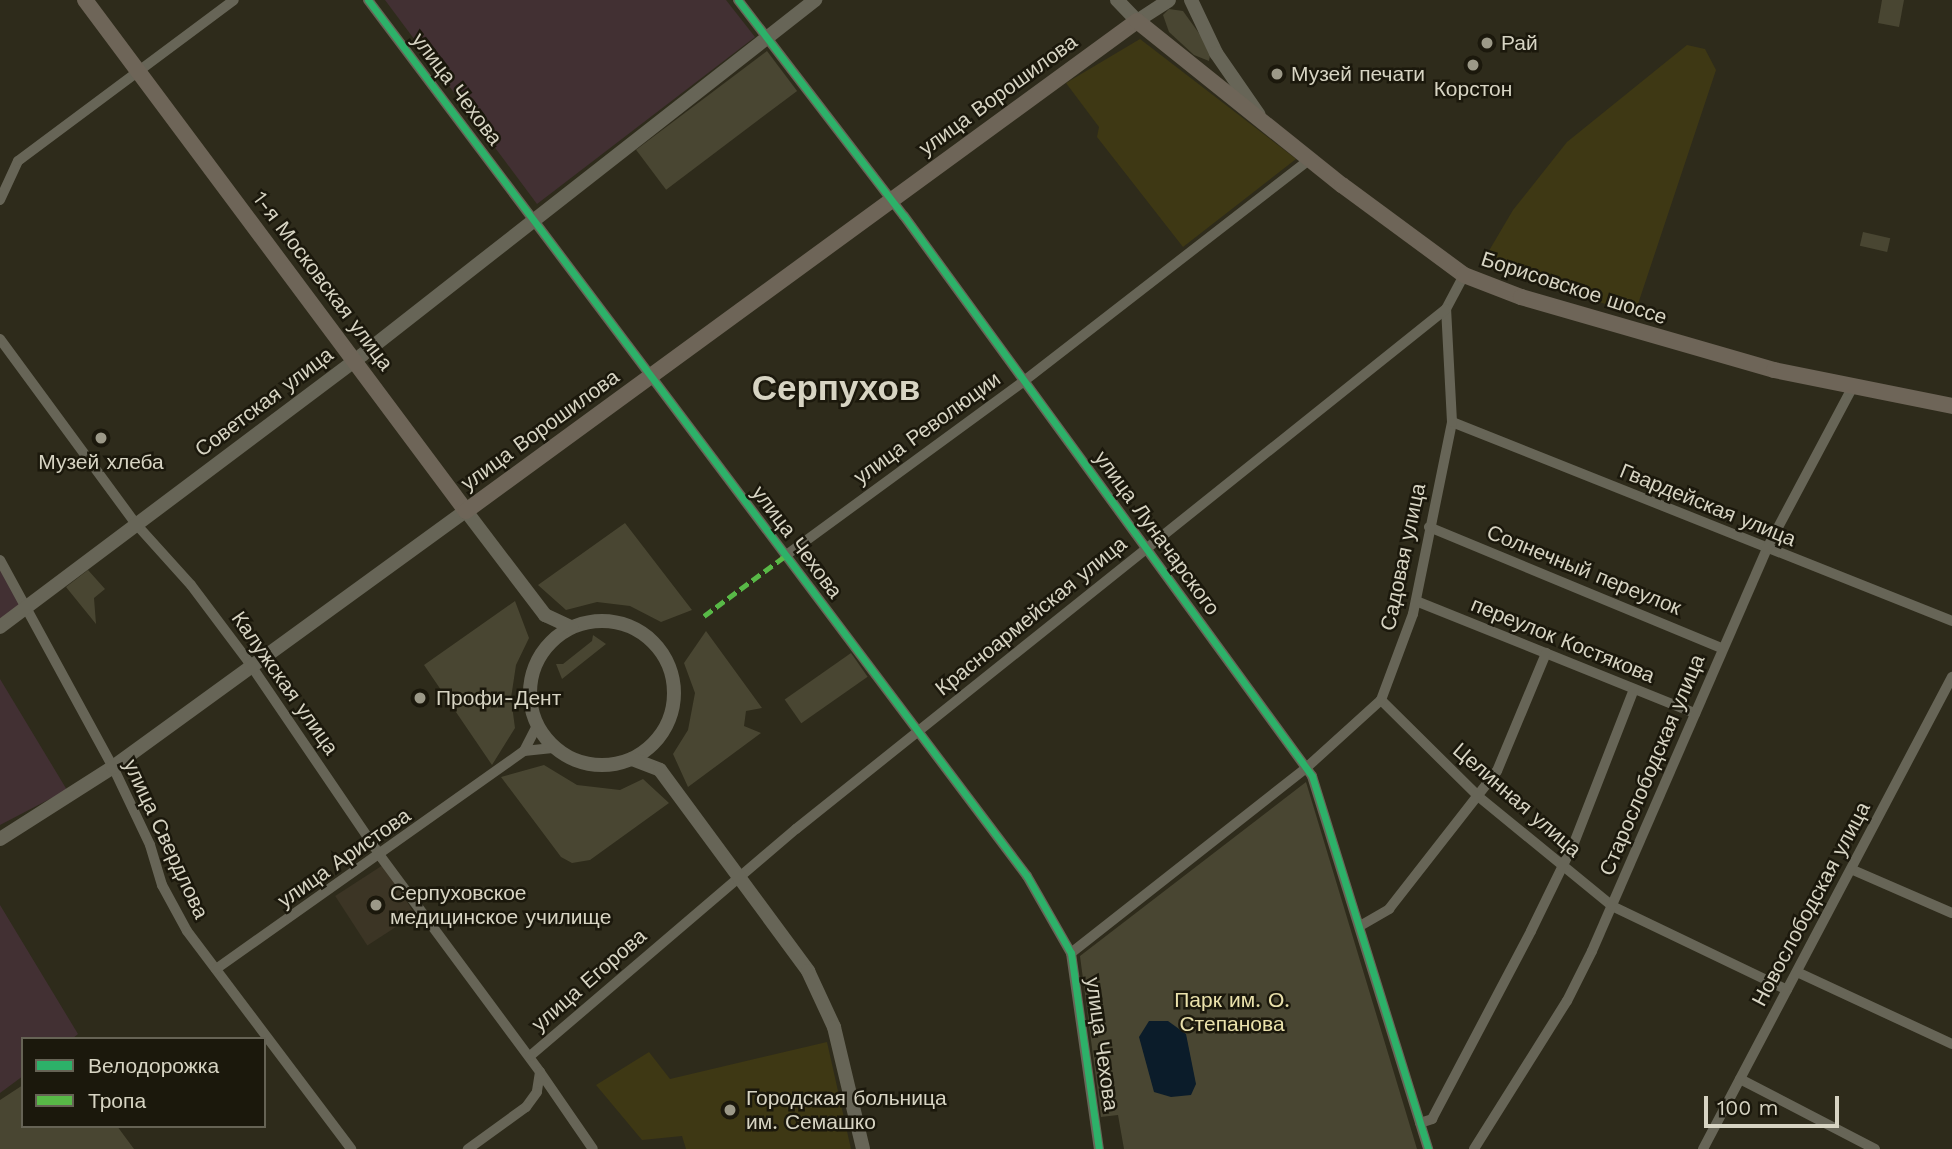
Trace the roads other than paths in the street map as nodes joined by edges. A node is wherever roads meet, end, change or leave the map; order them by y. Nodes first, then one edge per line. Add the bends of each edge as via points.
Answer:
1 (85, 0) edge
2 (234, 0) edge
3 (369, 0) edge
4 (738, 0) edge
5 (815, 0) edge
6 (1117, 0) edge
7 (1169, 0) edge
8 (1191, 0) edge
9 (1138, 20) junction
10 (766, 38) junction
11 (1216, 54) junction
12 (1196, 70) junction
13 (138, 71) junction
14 (1264, 121) junction
15 (1311, 158) junction
16 (891, 199) junction
17 (0, 200) edge
18 (534, 221) junction
19 (1464, 275) junction
20 (1446, 309) junction
21 (0, 339) edge
22 (356, 359) junction
23 (651, 376) junction
24 (1024, 381) junction
25 (1852, 388) junction
26 (1952, 406) edge
27 (1452, 422) junction
28 (466, 511) junction
29 (136, 524) junction
30 (1429, 527) junction
31 (1146, 547) junction
32 (1766, 550) junction
33 (785, 556) junction
34 (0, 560) edge
35 (1416, 601) junction
36 (27, 607) junction
37 (545, 615) junction
38 (1952, 621) edge
39 (0, 627) edge
40 (571, 627) junction
41 (549, 642) junction
42 (1723, 649) junction
43 (1546, 653) junction
44 (252, 668) junction
45 (1952, 677) edge
46 (1634, 689) junction
47 (1381, 701) junction
48 (1695, 713) junction
49 (537, 725) junction
50 (920, 732) junction
51 (657, 741) junction
52 (555, 748) junction
53 (524, 751) junction
54 (632, 759) junction
55 (113, 767) junction
56 (1306, 768) junction
57 (660, 771) junction
58 (1479, 797) junction
59 (0, 839) edge
60 (381, 857) junction
61 (1561, 864) junction
62 (1853, 870) junction
63 (740, 876) junction
64 (1612, 906) junction
65 (1952, 913) edge
66 (1360, 926) junction
67 (1071, 953) junction
68 (216, 970) junction
69 (1797, 972) junction
70 (1787, 990) junction
71 (1952, 1044) edge
72 (530, 1056) junction
73 (540, 1072) junction
74 (1740, 1079) junction
75 (1420, 1123) junction
76 (351, 1149) edge
77 (468, 1149) edge
78 (593, 1149) edge
79 (863, 1149) edge
80 (1099, 1149) edge
81 (1428, 1149) edge
82 (1474, 1149) edge
83 (1703, 1149) edge
84 (1875, 1149) edge

1 - 13 main road, 1-я Московская улица
2 - 13 street
3 - 18 street, улица Чехова
4 - 10 street, улица Луначарского
5 - 10 street, Советская улица
6 - 9 street
7 - 9 street, улица Ворошилова
8 - 11 street
9 - 12 main road, Борисовское шоссе
9 - 16 main road, улица Ворошилова
10 - 16 street, улица Луначарского
10 - 18 street, Советская улица
11 - 12 street via 1211,65
11 - 14 street
12 - 14 main road, Борисовское шоссе
13 - 17 street via 18,161
13 - 22 main road, 1-я Московская улица
14 - 15 main road, Борисовское шоссе
15 - 19 main road, Борисовское шоссе
15 - 24 street, улица Революции
16 - 23 main road, улица Ворошилова
16 - 24 street, улица Луначарского
18 - 22 street, Советская улица
18 - 23 street, улица Чехова
19 - 20 street
19 - 25 main road, Борисовское шоссе via 1635,331
20 - 27 street, Садовая улица
20 - 31 street, Красноармейская улица
21 - 29 street, Калужская улица
22 - 28 main road, 1-я Московская улица
22 - 29 street, Советская улица
23 - 28 main road, улица Ворошилова
23 - 33 street, улица Чехова
24 - 31 street, улица Луначарского
24 - 33 street, улица Революции
25 - 26 main road, Борисовское шоссе
25 - 32 street, Старослободская улица
27 - 30 street, Садовая улица
27 - 32 street, Гвардейская улица
28 - 37 street, 1-я Московская улица
28 - 44 street, улица Ворошилова
29 - 36 street, Советская улица
29 - 44 street, Калужская улица via 191,585
30 - 35 street, Садовая улица
30 - 42 street, Солнечный переулок
31 - 50 street, Красноармейская улица
31 - 56 street, улица Луначарского
32 - 38 street, Гвардейская улица
32 - 42 street, Старослободская улица
33 - 50 street, улица Чехова
34 - 36 street, улица Свердлова
35 - 43 street, переулок Костякова
35 - 47 street, Садовая улица
36 - 39 street, Советская улица
36 - 55 street, улица Свердлова
37 - 40 street
37 - 41 street
40 - 41 street
40 - 51 street via 617,622 650,638 662,651 669,663 675,698
41 - 49 street via 530,682
42 - 48 street, Старослободская улица
43 - 46 street, переулок Костякова
43 - 58 street via 1497,771
44 - 55 street, улица Ворошилова
44 - 60 street, Калужская улица
45 - 62 street, Новослободская улица
46 - 48 street, переулок Костякова
46 - 61 street via 1594,794
47 - 56 street, Садовая улица
47 - 58 street, Целинная улица
48 - 64 street, Старослободская улица
49 - 52 street
49 - 53 street
50 - 63 street, Красноармейская улица
50 - 67 street, улица Чехова via 1027,876
51 - 54 street
51 - 57 street
52 - 53 street
52 - 54 street via 585,764
53 - 60 street, улица Аристова
54 - 57 street
55 - 59 street, улица Ворошилова
55 - 68 street, улица Свердлова via 150,845 162,885
56 - 66 street, улица Луначарского
56 - 67 street, Садовая улица
57 - 63 street
58 - 61 street, Целинная улица
58 - 66 street via 1389,909
60 - 68 street, улица Аристова
60 - 72 street, Калужская улица
61 - 64 street, Целинная улица
61 - 75 street via 1432,1119
62 - 65 street
62 - 69 street, Новослободская улица
63 - 72 street, улица Егорова
63 - 79 street via 823,998
64 - 70 street, Целинная улица
64 - 82 street, Старослободская улица via 1567,1001
66 - 75 street, улица Луначарского
67 - 80 street, улица Чехова
68 - 76 street, улица Свердлова
69 - 70 street, Новослободская улица
69 - 71 street
70 - 74 street, Новослободская улица
72 - 73 street, улица Егорова
73 - 77 street via 537,1091 526,1107
73 - 78 street
74 - 83 street, Новослободская улица
74 - 84 street
75 - 81 street, улица Луначарского

